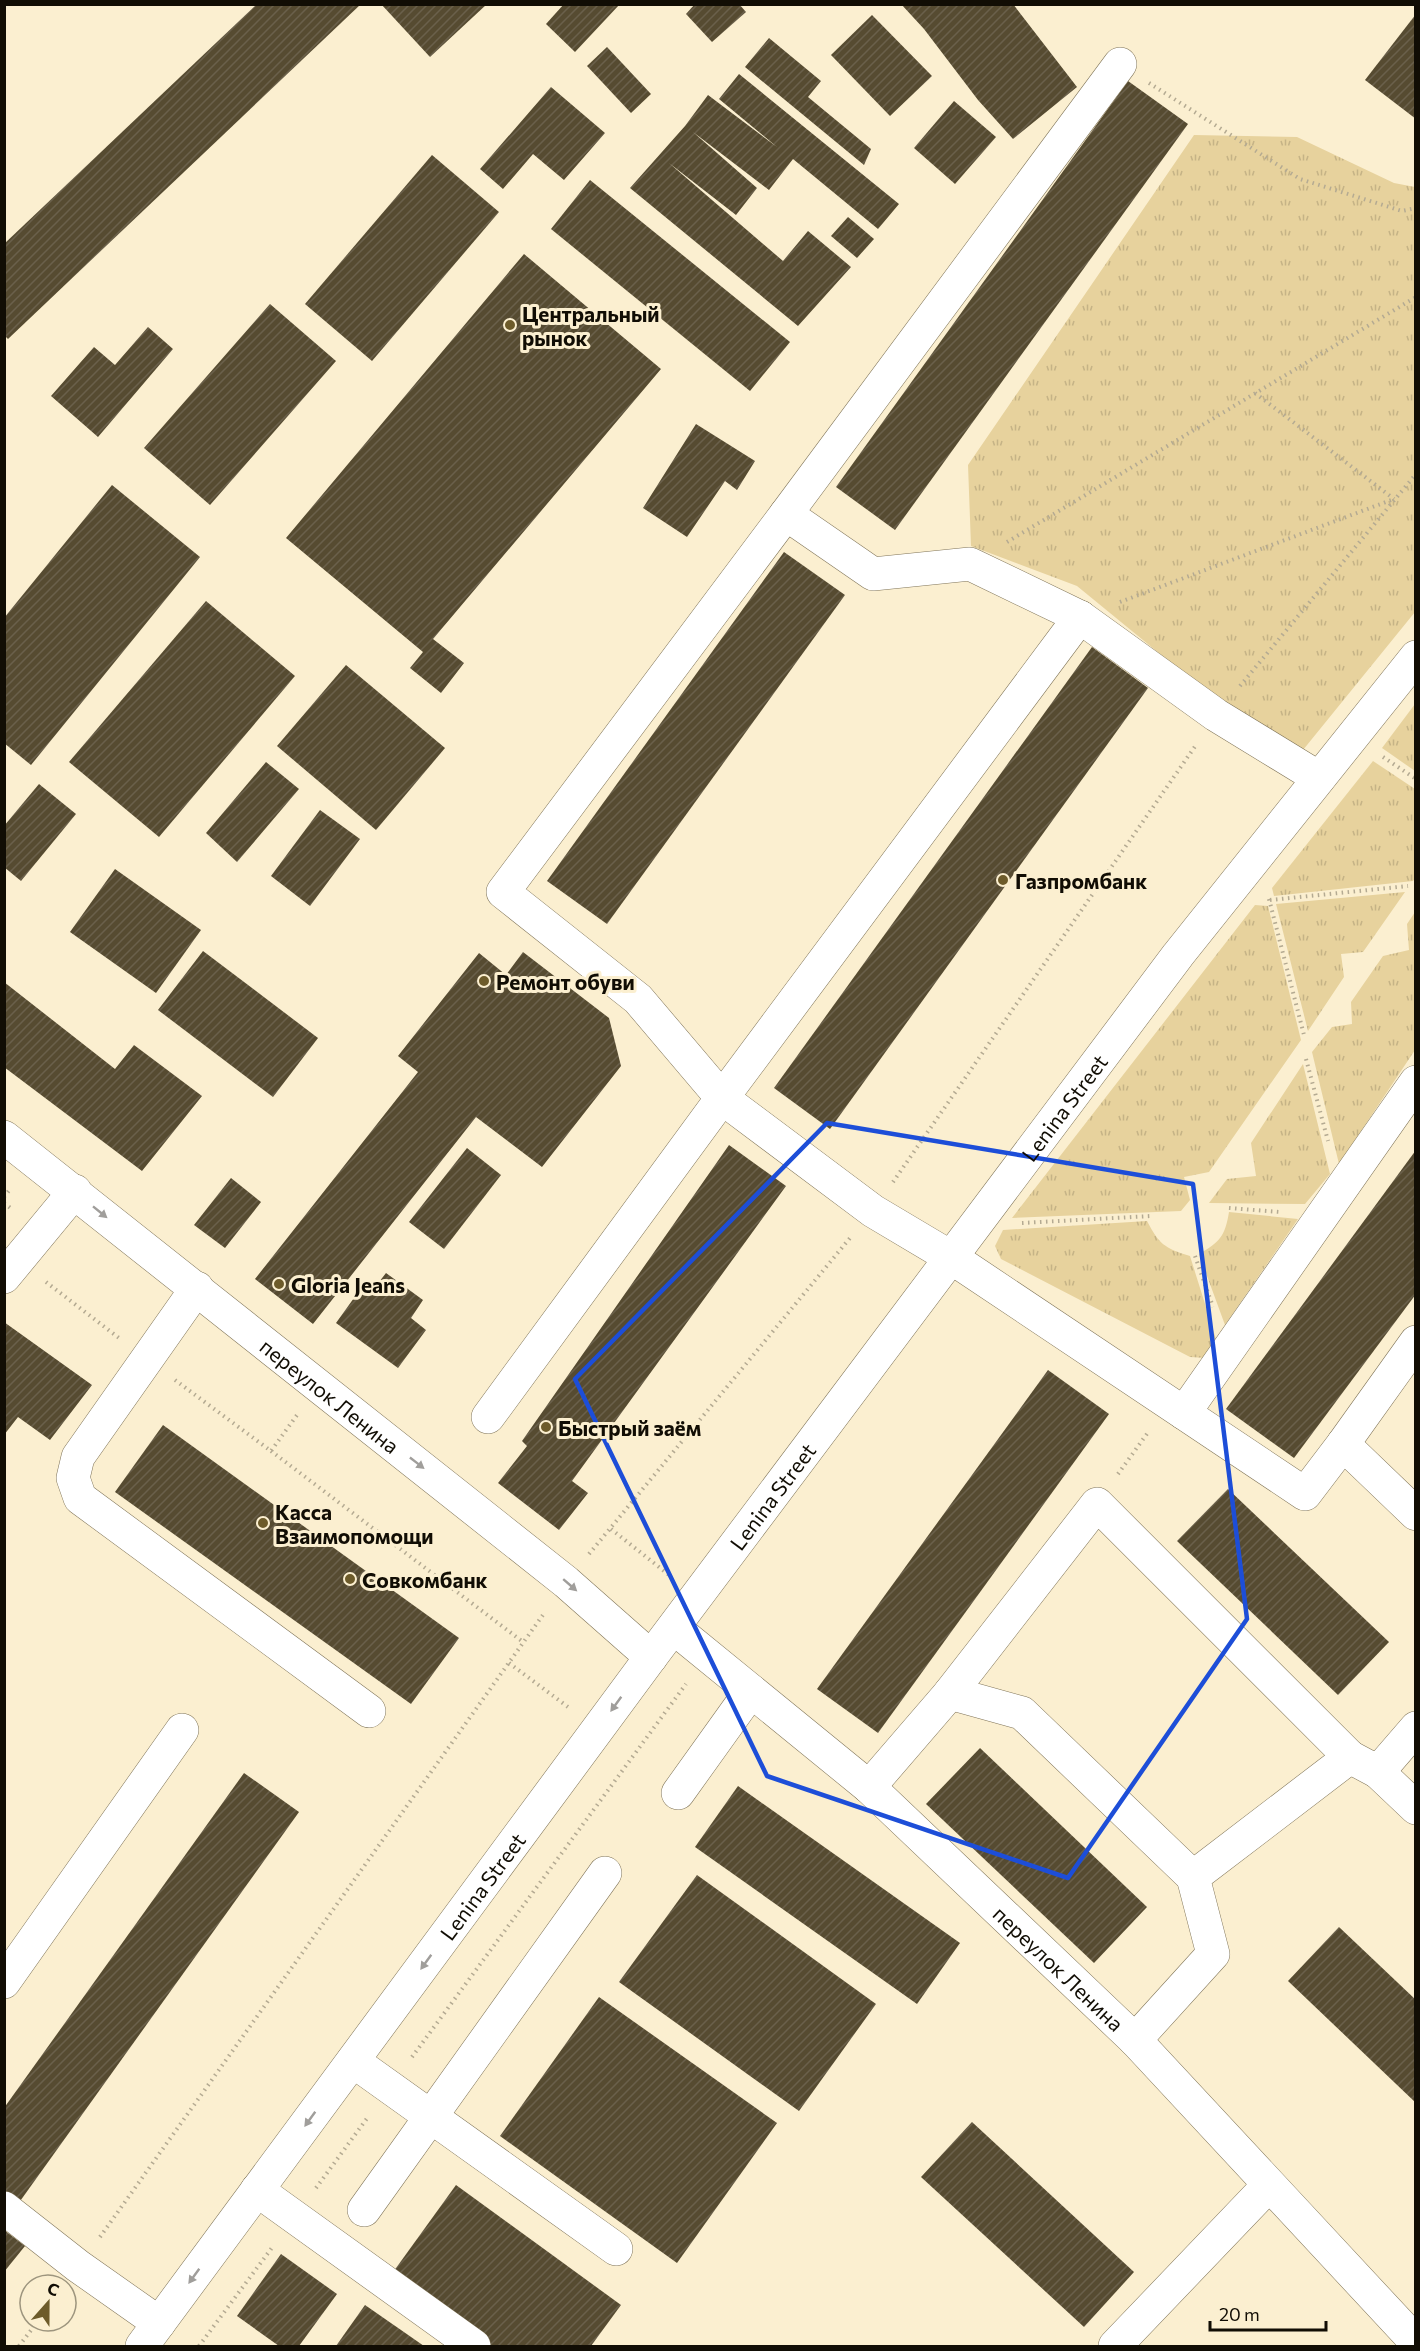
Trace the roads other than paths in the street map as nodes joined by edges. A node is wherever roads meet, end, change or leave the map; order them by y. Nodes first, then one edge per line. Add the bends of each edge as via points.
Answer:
1 (1120, 64) road end
2 (786, 514) junction
3 (1080, 617) junction
4 (1416, 657) edge
5 (1319, 778) junction
6 (1416, 1082) edge
7 (722, 1098) junction
8 (4, 1137) edge
9 (75, 1191) junction
10 (952, 1257) junction
11 (4, 1277) edge
12 (197, 1288) junction
13 (1416, 1342) edge
14 (1176, 1408) junction
15 (488, 1417) dead end
16 (1343, 1444) junction
17 (1416, 1514) edge
18 (674, 1628) junction
19 (651, 1657) junction
20 (751, 1690) junction
21 (950, 1693) junction
22 (369, 1711) dead end
23 (1416, 1728) edge
24 (182, 1730) dead end
25 (1350, 1756) junction
26 (1378, 1772) junction
27 (869, 1787) junction
28 (678, 1793) dead end
29 (1416, 1809) edge
30 (605, 1874) dead end
31 (1193, 1877) junction
32 (4, 1982) edge
33 (1135, 2040) junction
34 (353, 2061) junction
35 (432, 2117) junction
36 (1269, 2185) junction
37 (257, 2190) junction
38 (4, 2208) edge
39 (364, 2210) dead end
40 (616, 2249) dead end
41 (150, 2335) edge
42 (1416, 2342) edge
43 (474, 2346) edge
44 (1115, 2346) edge

1 - 2 street
2 - 3 street via 873,574 970,564
2 - 7 street via 503,892 638,999
3 - 5 street via 1216,715
3 - 7 street
4 - 5 street, Lenina Street
5 - 10 street, Lenina Street via 1178,955
6 - 14 street via 1228,1350
7 - 10 street via 873,1211
7 - 15 street
8 - 9 street, переулок Ленина
9 - 11 street
9 -> 12 street, переулок Ленина
10 - 14 street
10 - 18 street, Lenina Street
12 -> 19 street, переулок Ленина via 566,1582
12 - 22 street via 78,1457 73,1478 80,1498
13 - 16 street
14 - 16 street via 1305,1494
16 - 17 street
18 - 19 street, Lenina Street
18 - 20 street, переулок Ленина
19 -> 34 street, Lenina Street
20 - 27 street, переулок Ленина
20 - 28 street
21 - 25 street via 1097,1504
21 - 27 street
21 - 31 street via 1022,1713
23 - 26 street
24 - 32 street
25 - 26 street
25 - 31 street
26 - 29 street
27 - 33 street, переулок Ленина
30 - 35 street
31 - 33 street via 1214,1953
33 - 36 street, переулок Ленина
34 - 35 street
34 -> 37 street, Lenina Street
35 - 39 street
35 - 40 street
36 - 42 street, переулок Ленина
36 - 44 street
37 -> 41 street, Lenina Street
37 - 43 street
38 - 41 street via 78,2266

